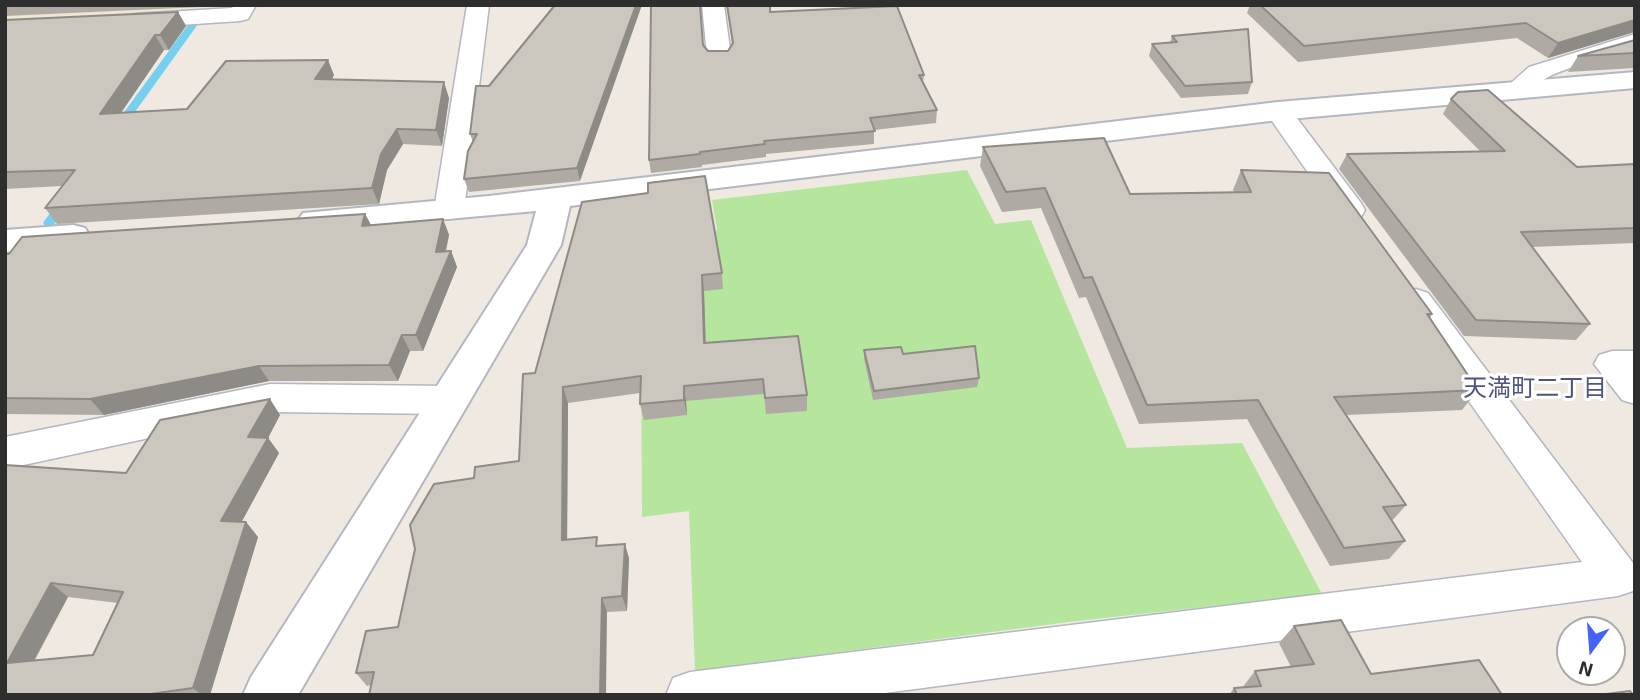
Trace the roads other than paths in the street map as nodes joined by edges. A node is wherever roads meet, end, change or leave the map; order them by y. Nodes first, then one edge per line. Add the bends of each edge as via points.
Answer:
1 (245, 5) edge
2 (478, 5) edge
3 (713, 5) edge
4 (114, 22) edge
5 (1635, 41) edge
6 (719, 56) edge
7 (1635, 80) edge
8 (1516, 90) junction
9 (1278, 111) junction
10 (555, 199) junction
11 (449, 210) junction
12 (293, 222) edge
13 (104, 234) edge
14 (5, 241) edge
15 (1635, 364) edge
16 (1635, 390) edge
17 (449, 400) junction
18 (5, 453) edge
19 (270, 695) edge
20 (690, 695) edge

1 - 4 street via 240,14
2 - 11 street
3 - 6 street
5 - 8 street via 1538,72
7 - 8 street
8 - 9 street
9 - 10 street
9 - 20 street via 1618,578
10 - 11 street
10 - 17 street via 544,245
11 - 12 street
13 - 14 street
15 - 16 street via 1612,364
17 - 18 street via 270,398
17 - 19 street

